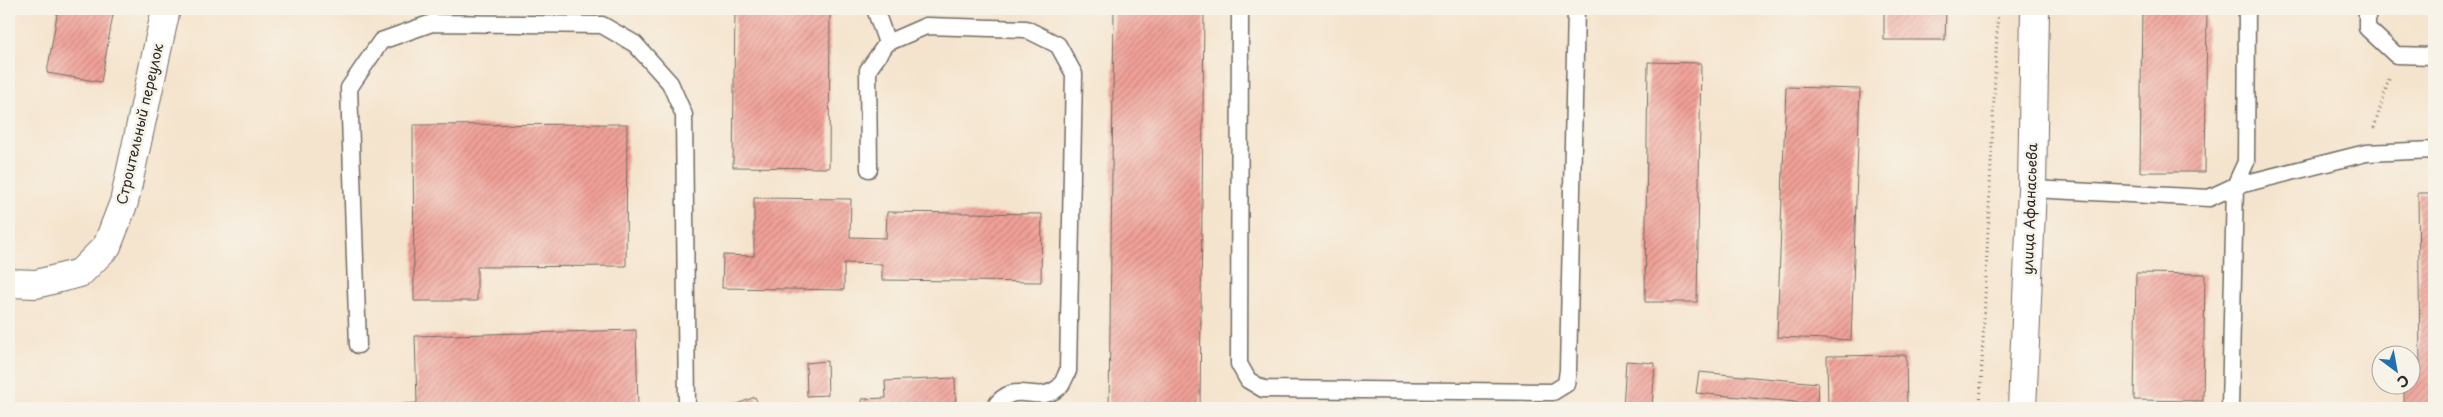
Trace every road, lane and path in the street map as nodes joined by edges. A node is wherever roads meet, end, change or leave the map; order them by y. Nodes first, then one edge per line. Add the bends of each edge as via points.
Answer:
1 (166, 9) edge
2 (875, 9) edge
3 (1240, 9) edge
4 (1576, 9) edge
5 (1998, 9) edge
6 (2035, 9) edge
7 (2247, 9) edge
8 (2367, 9) edge
9 (887, 43) junction
10 (2396, 55) junction
11 (2434, 56) edge
12 (2434, 150) edge
13 (2366, 153) junction
14 (869, 169) dead end
15 (2235, 186) junction
16 (2032, 189) junction
17 (9, 283) edge
18 (358, 345) dead end
19 (687, 408) edge
20 (994, 408) edge
21 (1980, 408) edge
22 (2022, 408) edge
23 (2230, 408) edge

1 - 17 street, Строительный переулок via 124,202 107,246 80,273 36,284
2 - 9 lane
3 - 4 lane via 1239,364 1248,380 1263,389 1553,392 1566,384 1568,370
5 - 21 path
6 - 16 street, улица Афанасьева
7 - 15 lane via 2246,162
8 - 10 lane via 2367,28
9 - 14 lane via 868,70
9 - 20 lane via 926,26 1026,29 1058,45 1074,74 1068,370 1060,387 1049,394 1009,393 1000,398
10 - 11 lane
10 - 13 path
12 - 13 lane
13 - 15 lane
15 - 16 lane via 2209,198
15 - 23 lane
16 - 22 street, улица Афанасьева
18 - 19 lane via 349,88 381,41 432,23 602,25 636,44 670,83 684,115

